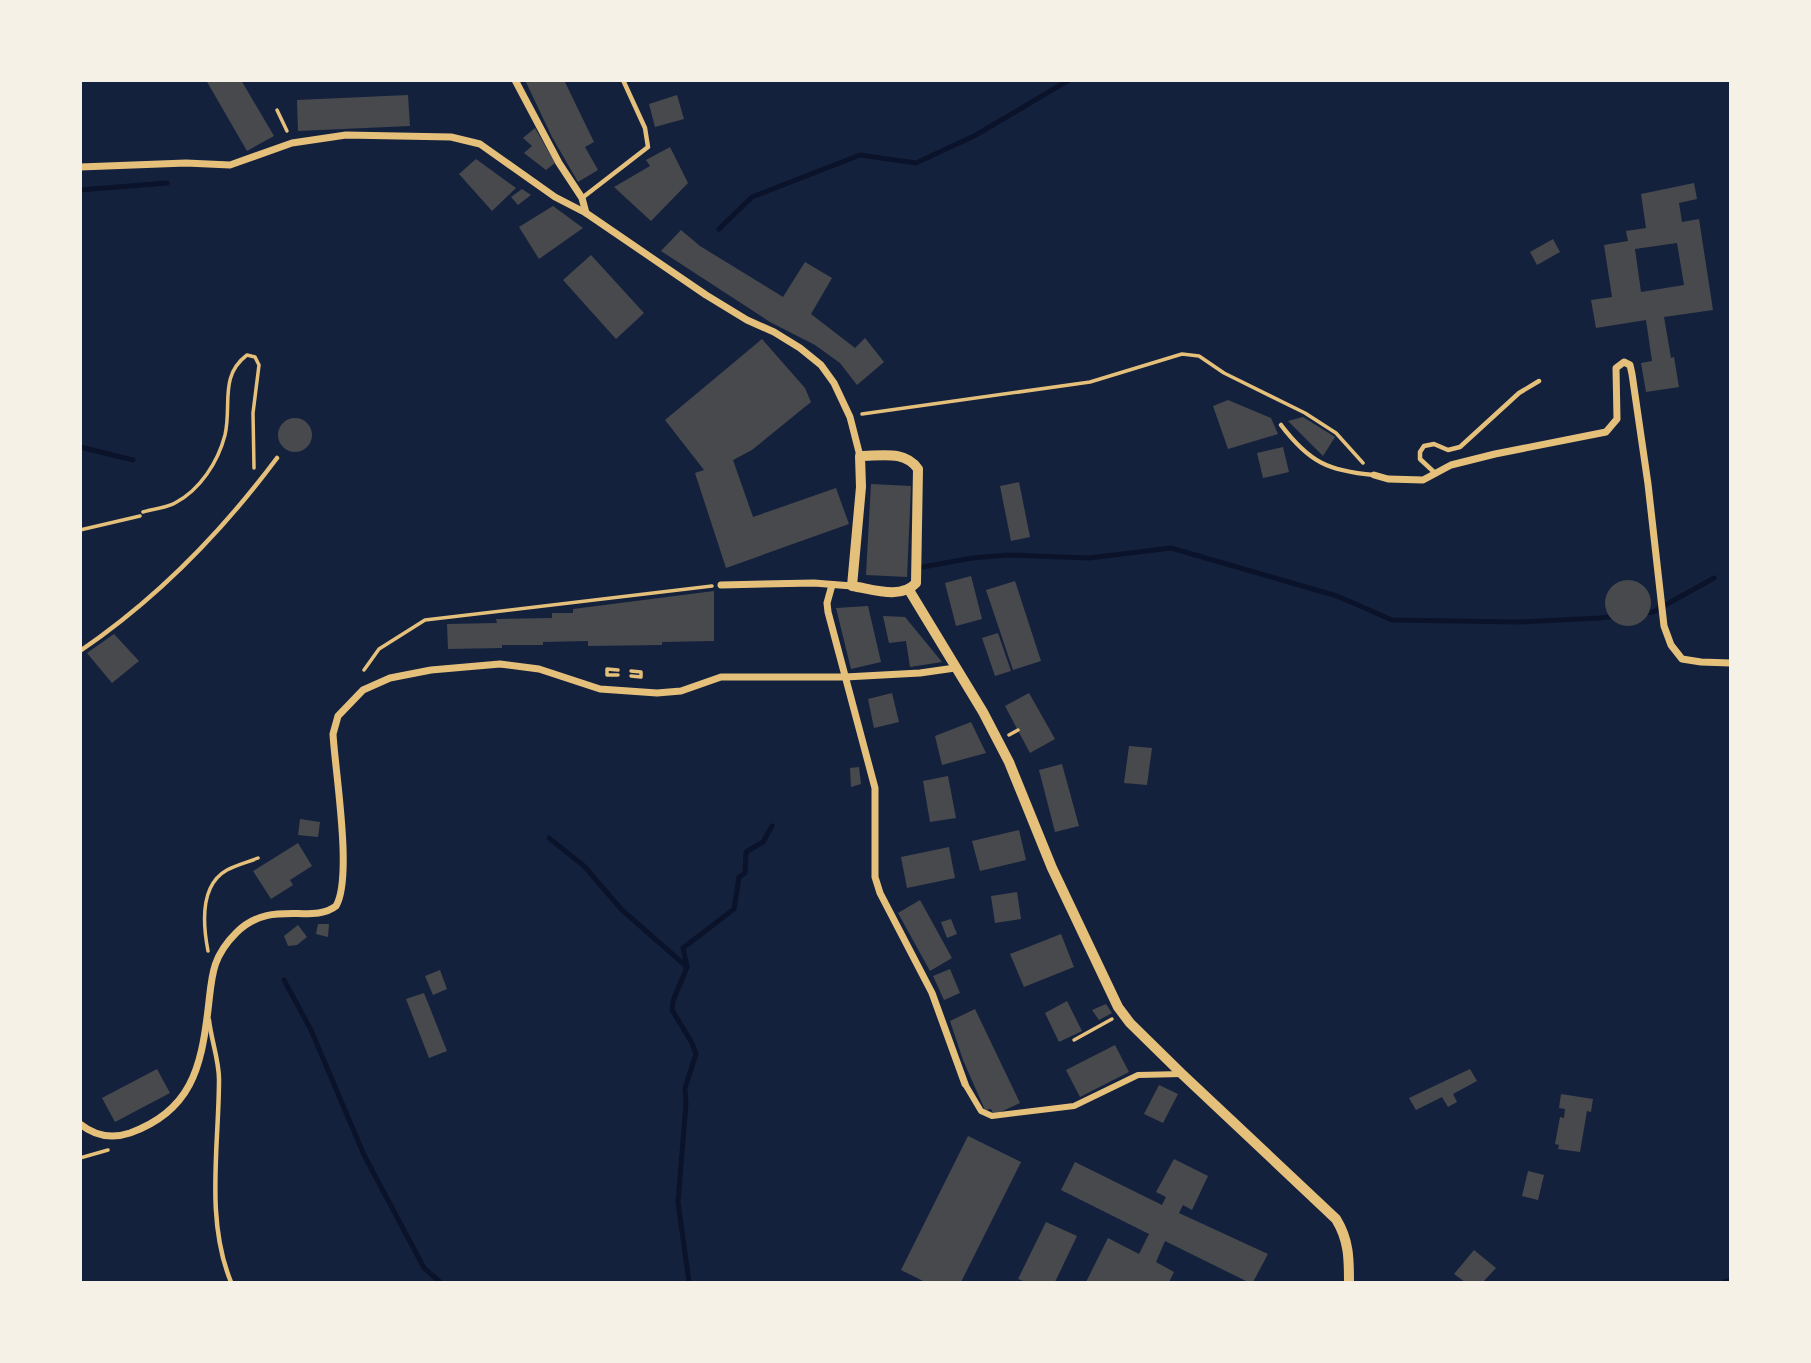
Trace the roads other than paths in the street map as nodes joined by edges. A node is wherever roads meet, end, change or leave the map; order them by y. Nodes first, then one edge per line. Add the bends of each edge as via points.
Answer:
1 (515, 80) edge
2 (623, 80) edge
3 (80, 167) edge
4 (582, 198) junction
5 (586, 213) junction
6 (1539, 381) dead end
7 (1281, 425) dead end
8 (860, 456) junction
9 (277, 458) dead end
10 (1435, 473) junction
11 (1374, 475) joint
12 (721, 585) road end
13 (832, 585) junction
14 (852, 586) junction
15 (909, 590) junction
16 (80, 651) edge
17 (1731, 663) edge
18 (955, 668) junction
19 (845, 677) junction
20 (208, 1012) junction
21 (1182, 1074) junction
22 (965, 1084) joint
23 (80, 1124) edge
24 (231, 1283) edge
25 (1349, 1283) edge

1 - 4 street
2 - 4 lane via 645,128 648,146
3 - 5 street via 230,165 292,143 346,135 451,137 480,144 555,197
4 - 5 street
5 - 8 street via 821,365 850,417
6 - 10 lane via 1519,393 1461,447 1424,446 1420,459
7 - 11 lane via 1297,446 1327,468
8 - 14 street via 862,488
8 - 15 street via 903,456 918,469 916,583
9 - 16 lane via 178,572 124,621
10 - 11 street via 1423,480
10 - 17 street via 1494,454 1606,432 1617,419 1616,368 1624,362 1630,365 1664,626 1682,659
12 - 13 street
13 - 14 street
13 - 19 street via 828,612
14 - 15 street via 900,593
15 - 18 street
18 - 19 street
18 - 21 street via 1009,762 1106,985 1123,1013
19 - 20 street via 721,677 681,691 641,693 600,689 539,669 500,664 410,674 363,690 338,716 333,734 342,823 341,898 330,910 282,912 238,930 212,971
19 - 22 street via 875,788 875,877 932,993
20 - 23 street via 192,1083 163,1116 140,1129 108,1137
20 - 24 lane via 219,1076 218,1228
21 - 22 street via 1138,1075 1074,1106 992,1116 981,1111
21 - 25 street via 1336,1219 1349,1250

